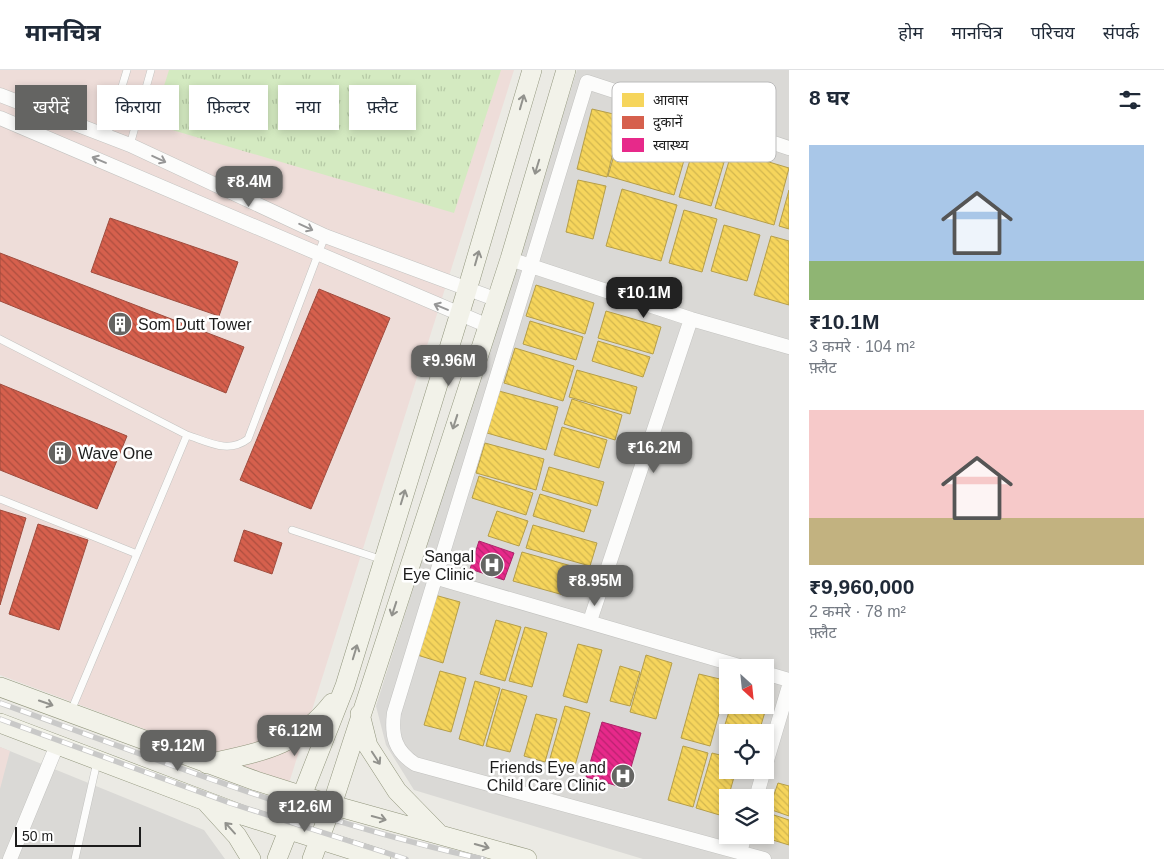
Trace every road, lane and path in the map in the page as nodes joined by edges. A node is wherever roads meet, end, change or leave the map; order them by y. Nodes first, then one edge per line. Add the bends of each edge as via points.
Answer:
1 (127, 70) edge
2 (151, 70) edge
3 (532, 70) edge
4 (566, 70) edge
5 (612, 90) edge
6 (0, 95) edge
7 (0, 118) edge
8 (107, 136) junction
9 (776, 144) edge
10 (130, 145) junction
11 (789, 148) edge
12 (325, 236) junction
13 (318, 254) junction
14 (510, 260) junction
15 (529, 267) junction
16 (467, 290) junction
17 (495, 299) junction
18 (460, 315) junction
19 (691, 319) junction
20 (486, 326) junction
21 (0, 339) edge
22 (789, 347) edge
23 (187, 435) junction
24 (0, 499) edge
25 (292, 530) dead end
26 (137, 554) junction
27 (384, 560) junction
28 (434, 577) junction
29 (590, 621) junction
30 (719, 660) edge
31 (774, 676) edge
32 (789, 680) edge
33 (345, 686) junction
34 (789, 686) edge
35 (0, 687) edge
36 (71, 712) junction
37 (360, 713) junction
38 (0, 723) edge
39 (774, 737) edge
40 (57, 745) junction
41 (97, 760) junction
42 (207, 764) junction
43 (302, 796) junction
44 (204, 800) junction
45 (332, 806) junction
46 (288, 829) junction
47 (438, 833) junction
48 (319, 840) junction
49 (742, 844) edge
50 (740, 852) junction
51 (366, 858) edge
52 (10, 859) edge
53 (75, 859) edge
54 (251, 859) edge
55 (277, 859) edge
56 (312, 859) edge
57 (527, 859) edge
58 (764, 859) edge

1 - 8 lane
2 - 10 lane
16 -> 3 street
4 -> 14 street
5 - 15 street via 587,82
6 - 8 street
13 -> 7 street
8 - 10 street
9 - 11 street
10 -> 12 street
12 - 13 lane
12 - 16 street
18 -> 13 street
13 - 23 lane via 248,439 239,446 226,447
14 - 15 street
14 - 17 street
15 - 19 street
15 - 28 street
16 - 17 street
16 - 18 street
17 - 20 street
18 - 20 street
27 -> 18 street
19 - 22 street
19 - 29 street
20 -> 37 street
21 - 23 lane
23 - 26 lane
24 - 26 lane
25 - 27 lane
26 - 36 lane
33 -> 27 street
28 - 29 street
28 - 50 street via 394,713 391,731 404,757 415,764
29 - 30 street
31 - 32 street
33 - 42 street via 318,721 284,744
33 - 43 street
34 - 39 street
35 -> 36 street
36 - 42 street
37 - 45 street
37 -> 47 street via 368,746 397,791
38 - 40 street
40 - 41 street
40 - 52 street
41 - 44 street
41 - 53 lane
42 - 43 street
43 - 45 street
43 - 46 street
44 - 46 street
54 -> 44 street via 237,836
45 -> 47 street
45 - 48 street
46 - 48 street
46 - 55 street
47 -> 57 street
48 - 51 street
48 - 56 street
49 - 50 street
50 - 58 street

